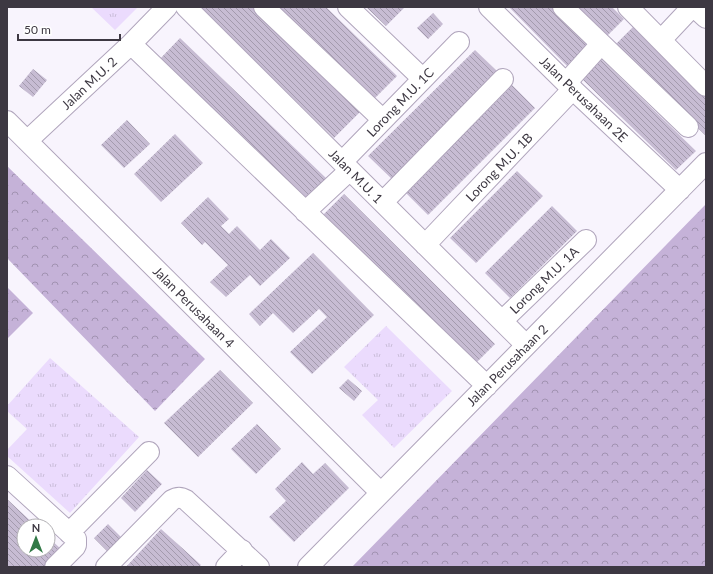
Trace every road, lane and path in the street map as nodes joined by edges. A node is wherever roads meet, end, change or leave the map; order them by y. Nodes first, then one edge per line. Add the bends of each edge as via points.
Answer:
1 (167, 7) edge
2 (186, 7) edge
3 (264, 7) edge
4 (348, 7) edge
5 (489, 7) edge
6 (563, 7) edge
7 (628, 7) edge
8 (693, 7) edge
9 (706, 18) edge
10 (661, 40) junction
11 (458, 42) dead end
12 (131, 44) junction
13 (601, 44) junction
14 (423, 79) junction
15 (503, 80) dead end
16 (570, 86) junction
17 (706, 86) edge
18 (383, 120) junction
19 (7, 121) edge
20 (688, 127) dead end
21 (27, 141) junction
22 (706, 163) edge
23 (346, 166) junction
24 (680, 190) junction
25 (383, 202) junction
26 (305, 212) junction
27 (586, 240) dead end
28 (425, 244) junction
29 (502, 321) junction
30 (526, 345) junction
31 (487, 386) junction
32 (149, 452) dead end
33 (7, 476) edge
34 (381, 493) junction
35 (69, 533) junction
36 (242, 550) junction
37 (55, 567) edge
38 (106, 567) edge
39 (226, 567) edge
40 (259, 567) edge
41 (308, 567) edge

1 - 12 street, Jalan M.U. 2
2 - 23 street, Jalan M.U. 1
3 - 18 street
4 - 14 street
5 - 16 street, Jalan Perusahaan 2E
6 - 13 street
7 - 10 street
8 - 9 street
8 - 10 street
10 - 17 street
11 - 14 street, Lorong M.U. 1C
12 - 21 street, Jalan M.U. 2
12 - 26 street
13 - 16 street, Lorong M.U. 1B
13 - 20 street
14 - 18 street, Lorong M.U. 1C
15 - 25 street
16 - 24 street, Jalan Perusahaan 2E
16 - 28 street, Lorong M.U. 1B
18 - 23 street, Lorong M.U. 1C
19 - 21 street, Jalan Perusahaan 4
21 - 34 street, Jalan Perusahaan 4
22 - 24 street, Jalan Perusahaan 2
23 - 25 street, Jalan M.U. 1
23 - 26 street, Lorong M.U. 1C
24 - 30 street, Jalan Perusahaan 2
25 - 28 street, Jalan M.U. 1
26 - 31 street
27 - 29 street, Lorong M.U. 1A
28 - 29 street, Jalan M.U. 1
29 - 30 street, Jalan M.U. 1
30 - 31 street, Jalan Perusahaan 2
31 - 34 street, Jalan Perusahaan 2
32 - 35 street
33 - 35 street
34 - 41 street, Jalan Perusahaan 2
35 - 37 street via 76,539 76,544
36 - 38 street via 186,500 176,498
36 - 39 street
36 - 40 street

